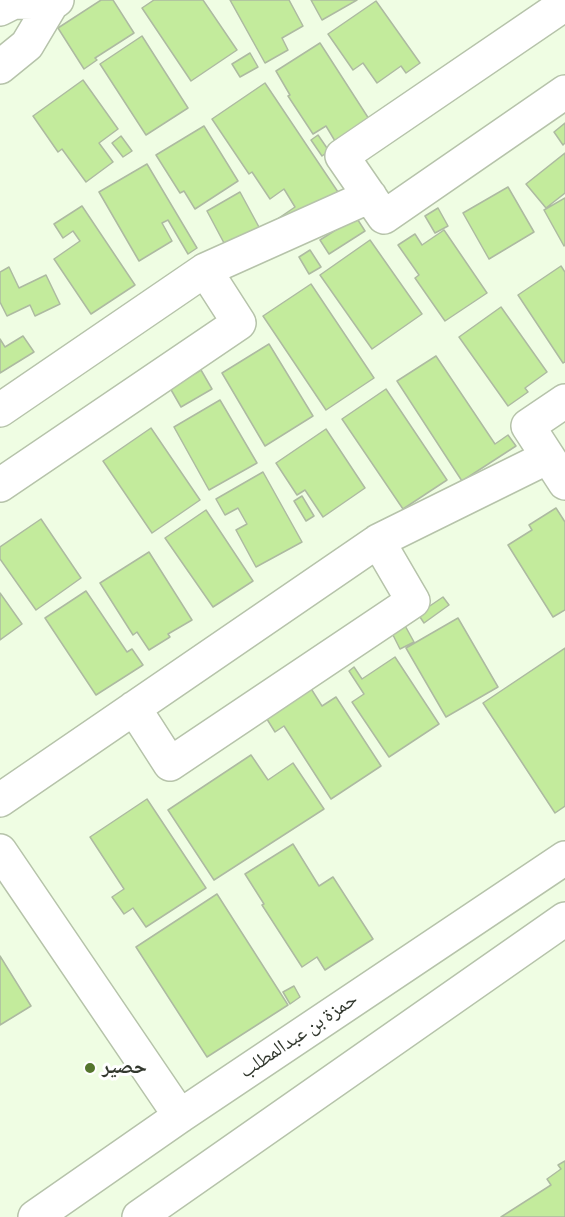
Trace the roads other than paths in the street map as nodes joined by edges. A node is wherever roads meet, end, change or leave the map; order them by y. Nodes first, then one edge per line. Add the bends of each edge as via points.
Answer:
1 (55, 2) edge
2 (565, 4) edge
3 (0, 9) edge
4 (0, 67) edge
5 (565, 92) edge
6 (370, 196) junction
7 (205, 270) junction
8 (565, 401) edge
9 (0, 410) edge
10 (557, 470) edge
11 (0, 485) edge
12 (378, 541) junction
13 (134, 708) junction
14 (0, 800) edge
15 (565, 858) edge
16 (4, 865) edge
17 (530, 881) junction
18 (554, 926) edge
19 (180, 1116) junction
20 (35, 1217) edge
21 (139, 1217) edge

1 - 3 street via 14,2
1 - 4 street via 27,45
2 - 6 street via 342,156
5 - 6 street via 384,217
6 - 7 street
7 - 9 street
7 - 11 street via 239,323
8 - 10 street via 528,426
10 - 12 street
12 - 13 street
12 - 13 street via 412,602 170,764
13 - 14 street
15 - 17 street, حمزة بن عبدالمطلب
16 - 19 street
17 - 18 street
17 - 19 street, حمزة بن عبدالمطلب
18 - 21 street
19 - 20 street, حمزة بن عبدالمطلب

